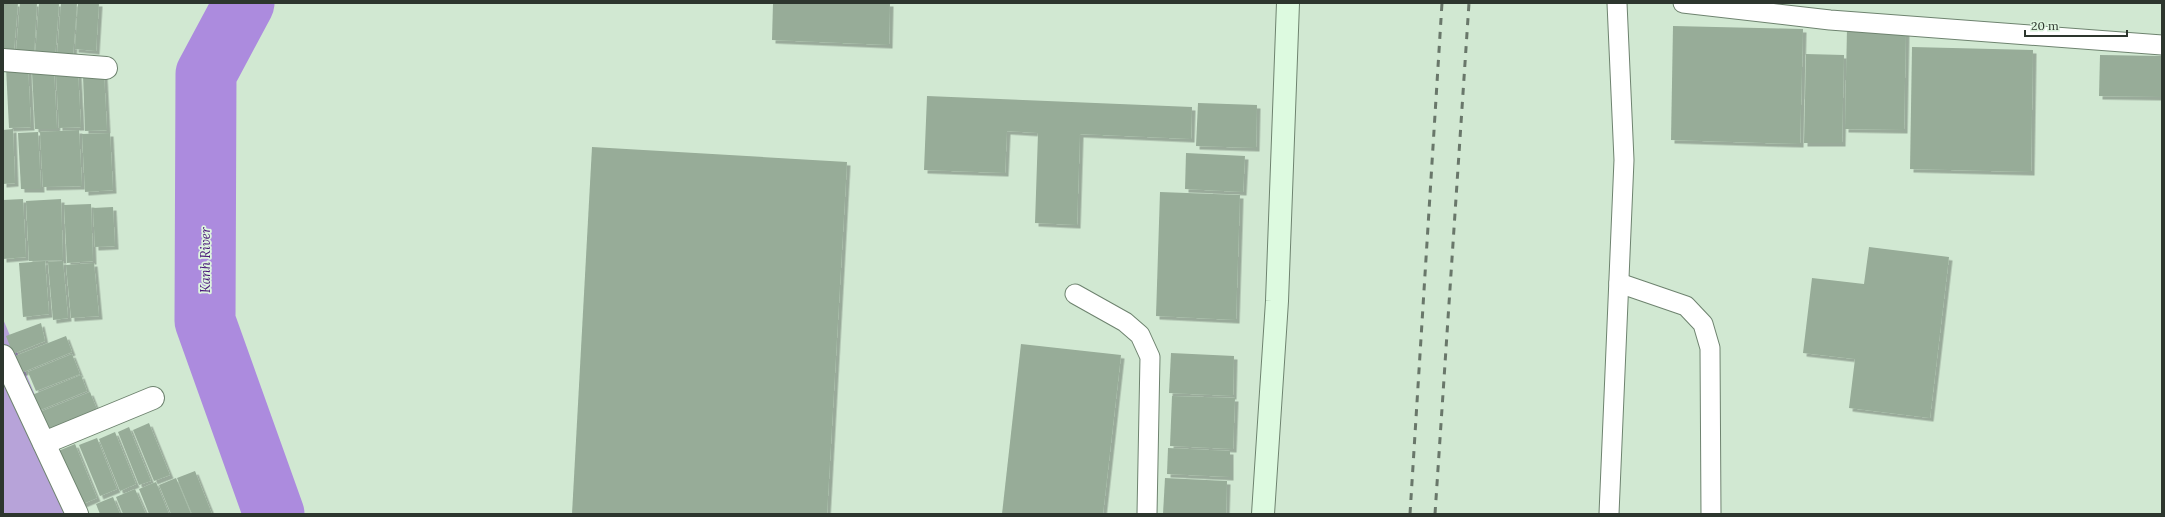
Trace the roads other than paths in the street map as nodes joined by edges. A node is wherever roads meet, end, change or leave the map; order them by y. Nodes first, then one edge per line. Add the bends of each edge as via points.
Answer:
1 (1288, 3) edge
2 (1617, 3) edge
3 (1683, 3) edge
4 (2162, 44) edge
5 (3, 60) edge
6 (106, 68) dead end
7 (1619, 283) junction
8 (1075, 294) dead end
9 (3, 356) edge
10 (153, 398) dead end
11 (44, 443) junction
12 (77, 514) edge
13 (1147, 514) edge
14 (1263, 514) edge
15 (1609, 514) edge
16 (1711, 514) edge

1 - 14 street via 1277,300
2 - 7 lane via 1624,160
3 - 4 lane via 1830,20
5 - 6 street
7 - 15 lane
7 - 16 lane via 1686,306 1703,324 1710,348
8 - 13 lane via 1125,322 1140,336 1150,357
9 - 11 street
10 - 11 street
11 - 12 street

